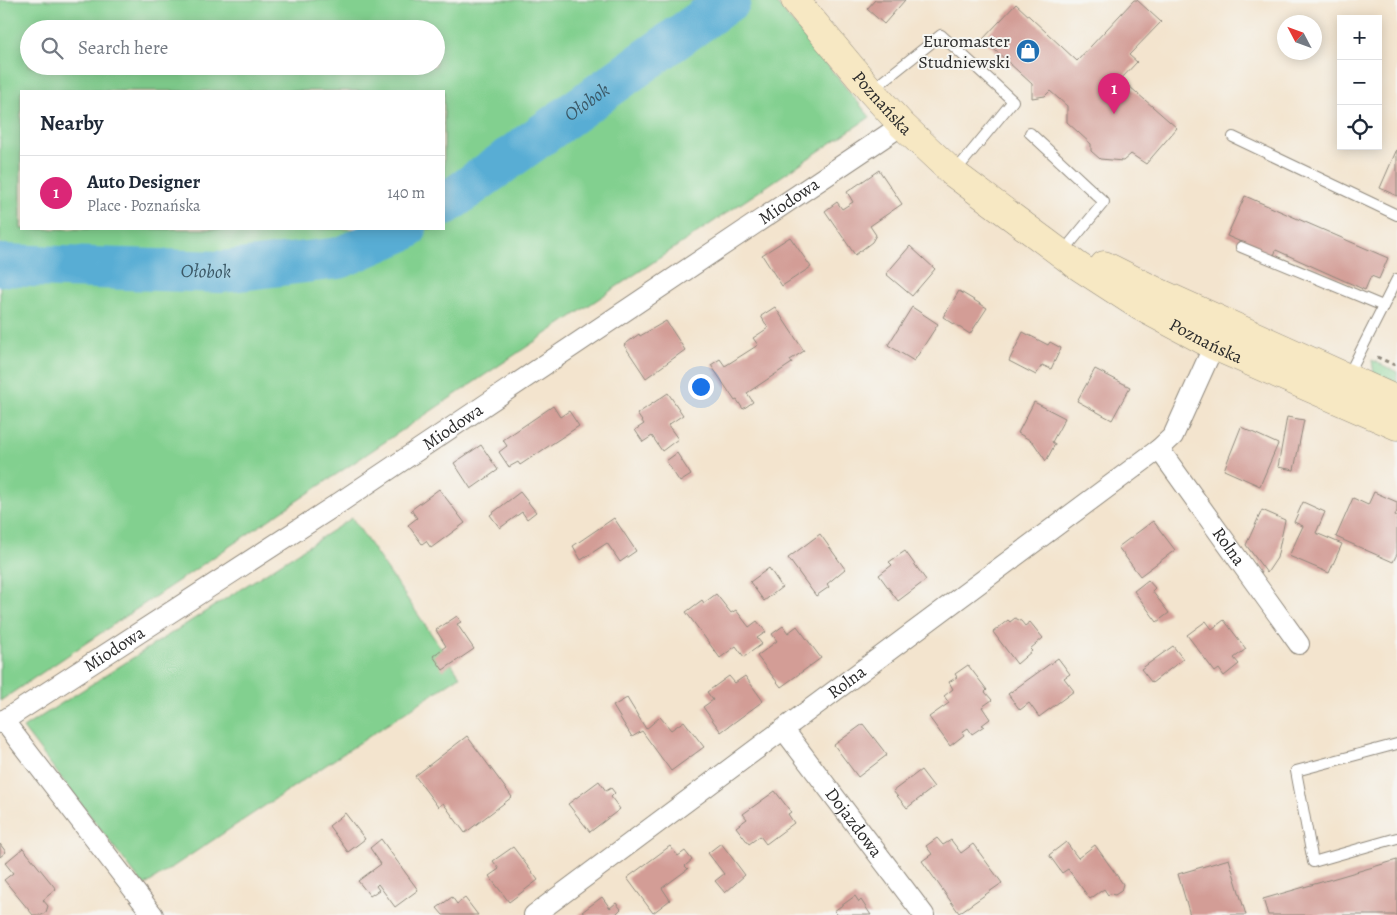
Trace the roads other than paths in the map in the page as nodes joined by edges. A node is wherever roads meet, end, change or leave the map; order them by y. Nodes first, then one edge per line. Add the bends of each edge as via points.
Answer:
1 (800, 7) edge
2 (871, 92) junction
3 (902, 125) junction
4 (1030, 133) dead end
5 (1233, 137) dead end
6 (953, 173) junction
7 (1397, 215) edge
8 (1030, 230) junction
9 (1067, 247) junction
10 (1241, 247) dead end
11 (1397, 279) edge
12 (1383, 306) junction
13 (1219, 334) junction
14 (1342, 388) junction
15 (1397, 400) edge
16 (1397, 426) edge
17 (1159, 449) junction
18 (1300, 644) dead end
19 (2, 721) edge
20 (784, 730) junction
21 (1397, 744) edge
22 (1397, 838) edge
23 (152, 915) edge
24 (534, 915) edge
25 (924, 915) edge

1 - 2 main road, Poznańska
2 - 3 main road, Poznańska
2 - 6 lane via 941,35 1013,102
3 - 6 main road, Poznańska
3 - 19 street, Miodowa via 339,503
4 - 9 lane via 1104,202
5 - 7 lane
6 - 8 main road, Poznańska
8 - 9 main road, Poznańska
8 - 13 main road, Poznańska via 1141,307
9 - 13 main road, Poznańska via 1158,292
10 - 12 lane
11 - 12 lane
12 - 14 lane
13 - 14 main road, Poznańska
13 - 17 street, Rolna via 1173,436
14 - 15 main road, Poznańska
14 - 16 main road, Poznańska
17 - 18 street, Rolna
17 - 20 street, Rolna
19 - 23 street
20 - 24 street, Rolna
20 - 25 street, Dojazdowa
21 - 22 lane via 1296,771 1313,862

